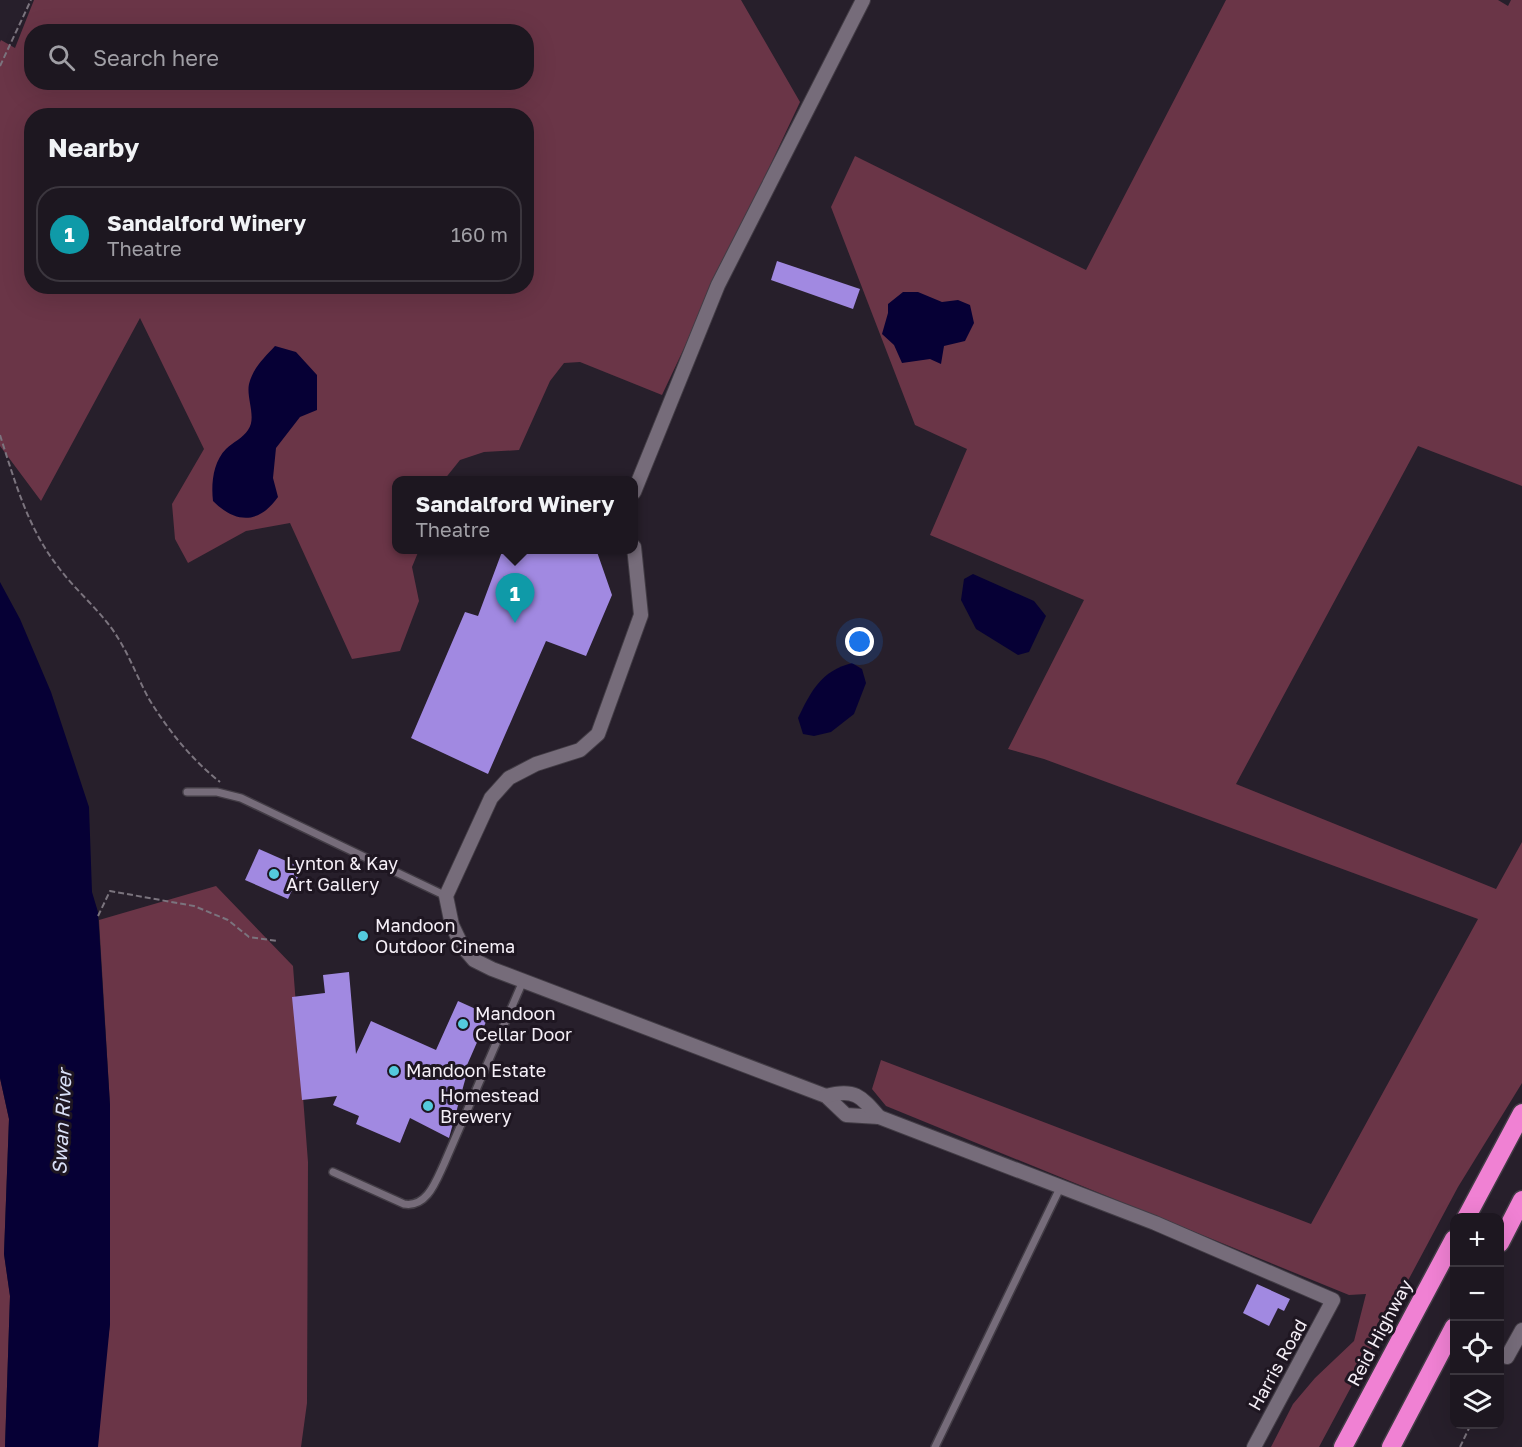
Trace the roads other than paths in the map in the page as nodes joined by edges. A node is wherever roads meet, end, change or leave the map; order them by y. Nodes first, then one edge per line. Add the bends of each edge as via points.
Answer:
1 (863, 0) edge
2 (638, 480) edge
3 (634, 554) edge
4 (187, 792) dead end
5 (446, 896) junction
6 (523, 981) junction
7 (826, 1096) junction
8 (1522, 1113) edge
9 (879, 1116) junction
10 (333, 1172) dead end
11 (1060, 1188) junction
12 (1522, 1200) edge
13 (1469, 1213) edge
14 (1504, 1234) edge
15 (1450, 1248) edge
16 (1522, 1330) edge
17 (1450, 1336) edge
18 (1507, 1357) dead end
19 (1418, 1397) junction
20 (935, 1447) edge
21 (1254, 1447) edge
22 (1343, 1447) edge
23 (1391, 1447) edge
24 (1397, 1447) edge

1 - 2 street via 718,285
3 - 5 street via 641,615 598,734 580,750 536,764 509,778 491,798
4 - 5 lane via 217,792 241,798
5 - 6 street via 452,925 474,960
6 - 7 street
6 - 10 lane via 444,1164 424,1198 412,1205 404,1204
7 - 9 street via 846,1115
7 - 9 street via 854,1093
8 - 13 highway
9 - 11 street
11 - 20 lane
11 - 21 street, Harris Road via 1155,1223 1334,1300
12 - 14 highway
15 - 22 highway, Reid Highway
16 - 18 street
17 - 19 highway
19 - 23 highway
19 - 24 highway

